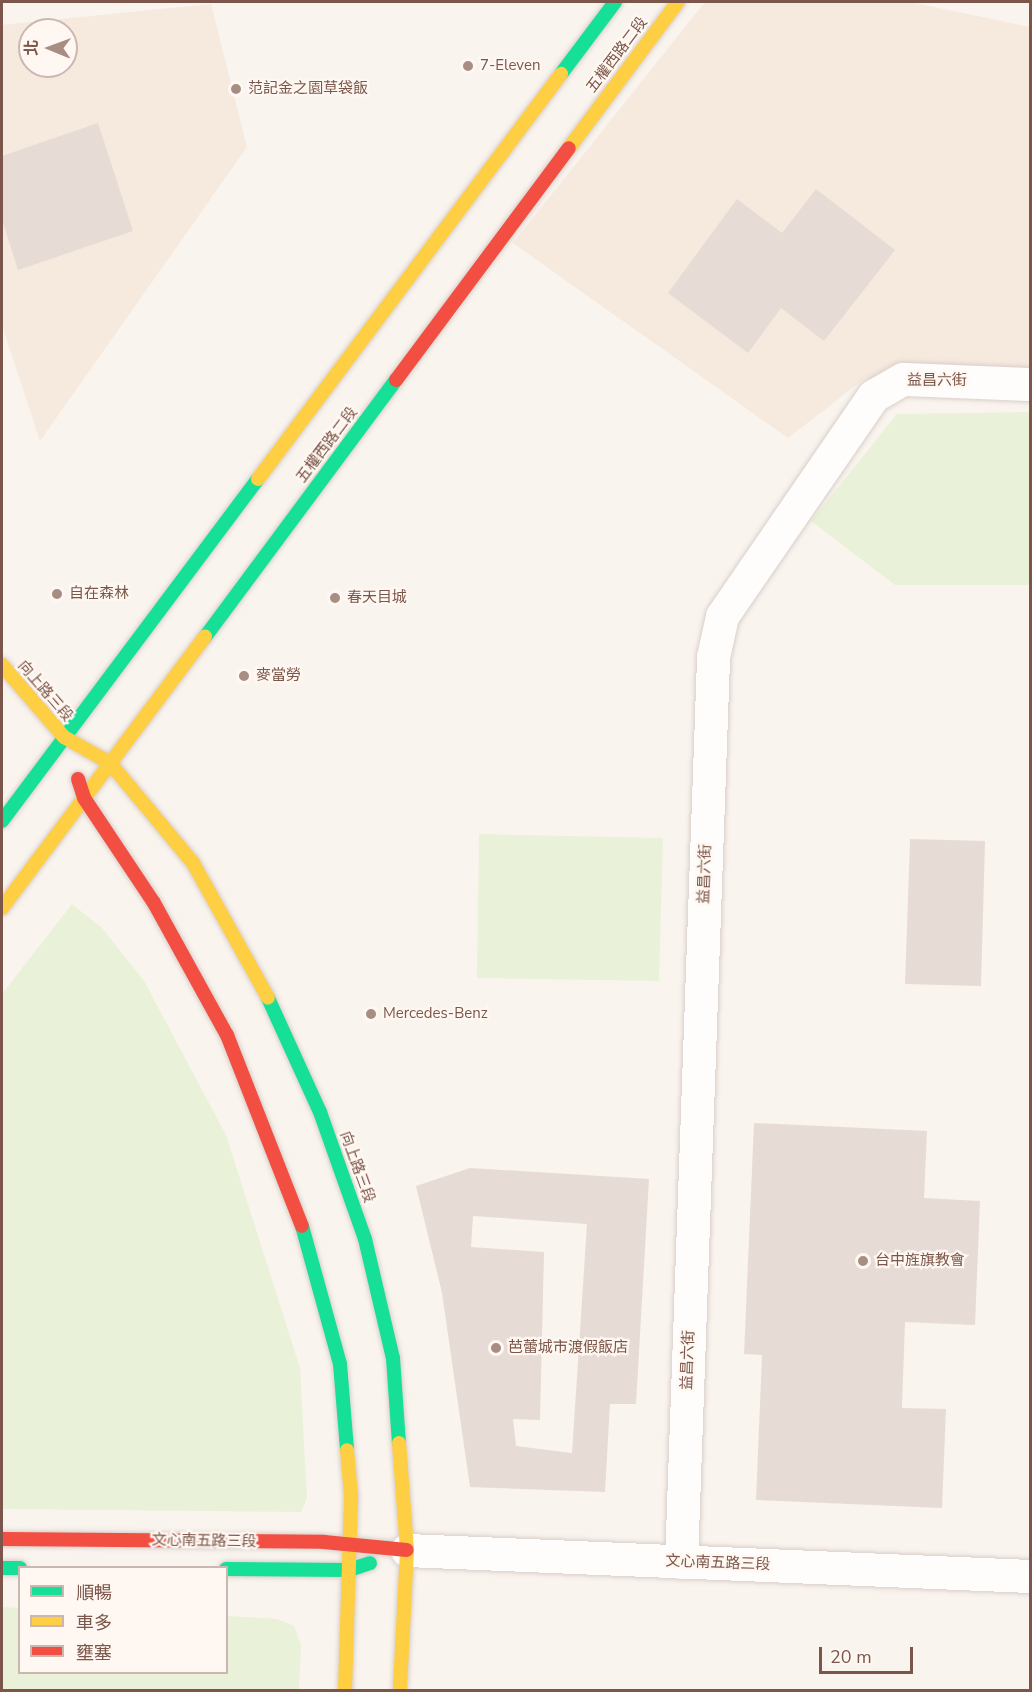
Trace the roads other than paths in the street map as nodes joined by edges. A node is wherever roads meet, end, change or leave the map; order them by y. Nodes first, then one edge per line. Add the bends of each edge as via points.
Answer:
1 (615, 2) edge
2 (678, 2) edge
3 (1030, 384) edge
4 (2, 665) edge
5 (64, 737) junction
6 (110, 763) junction
7 (84, 798) junction
8 (2, 821) edge
9 (2, 908) edge
10 (2, 1539) edge
11 (350, 1543) junction
12 (406, 1550) junction
13 (681, 1562) junction
14 (2, 1568) edge
15 (18, 1568) edge
16 (228, 1569) edge
17 (349, 1570) junction
18 (1030, 1576) edge
19 (345, 1690) edge
20 (400, 1690) edge

1 - 5 main road
2 - 6 main road, 五權西路二段
3 - 13 street, 益昌六街 via 903,379 873,396 722,616 713,657
4 - 5 main road, 向上路三段
5 - 6 main road, 向上路三段
5 - 7 main road, 向上路三段
5 - 8 main road
6 - 7 main road, 五權西路二段
6 - 12 main road, 向上路三段 via 193,863 217,901 320,1112 365,1239 393,1358
7 - 9 main road, 五權西路二段
7 - 11 main road, 向上路三段 via 154,903 227,1035 264,1119 309,1246 340,1364
10 - 11 main road, 文心南五路三段
11 - 12 main road, 文心南五路三段
11 - 17 main road, 向上路三段
12 - 13 street, 文心南五路三段
12 - 17 main road, 文心南五路三段
12 - 20 main road, 向上路三段
13 - 18 street, 文心南五路三段
14 - 15 main road
16 - 17 main road, 文心南五路三段
17 - 19 main road, 向上路三段

